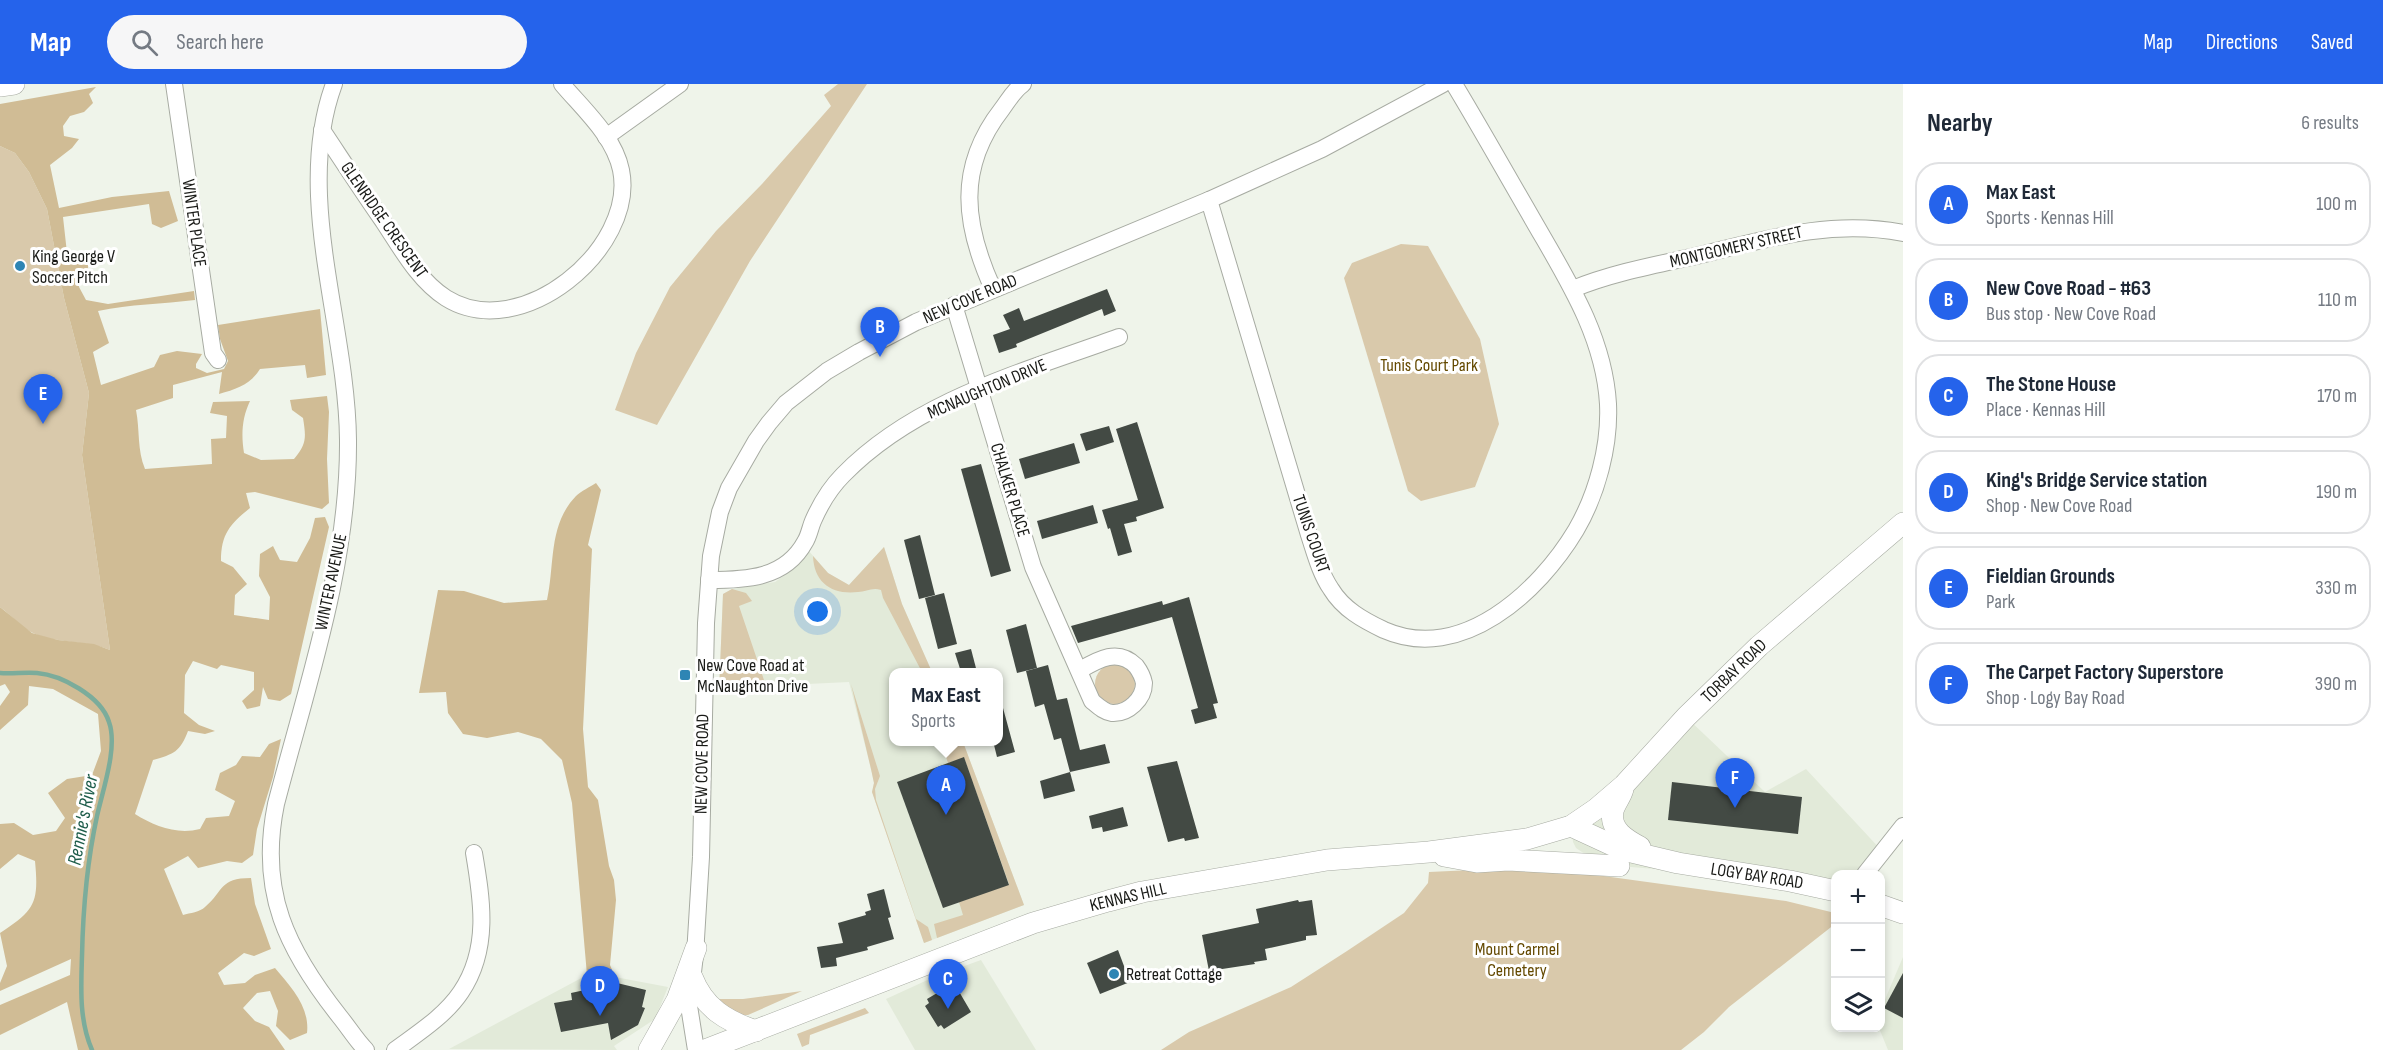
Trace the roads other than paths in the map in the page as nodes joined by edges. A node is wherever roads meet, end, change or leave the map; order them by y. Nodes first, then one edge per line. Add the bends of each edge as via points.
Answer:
1 (14, 84) edge
2 (174, 84) edge
3 (334, 84) edge
4 (562, 84) edge
5 (680, 84) edge
6 (1023, 84) edge
7 (1443, 84) edge
8 (1454, 84) edge
9 (0, 86) edge
10 (322, 130) junction
11 (606, 137) junction
12 (1209, 200) junction
13 (1903, 233) edge
14 (993, 289) junction
15 (1573, 289) junction
16 (954, 305) junction
17 (1119, 337) dead end
18 (218, 360) dead end
19 (980, 388) junction
20 (1903, 523) edge
21 (709, 580) junction
22 (1080, 670) dead end
23 (1624, 785) junction
24 (1903, 825) edge
25 (1571, 826) junction
26 (1429, 852) junction
27 (474, 853) dead end
28 (1650, 856) junction
29 (1678, 863) junction
30 (1619, 866) junction
31 (1868, 870) edge
32 (1831, 890) edge
33 (1885, 906) edge
34 (1903, 913) edge
35 (696, 948) junction
36 (692, 977) junction
37 (756, 1031) junction
38 (366, 1050) edge
39 (395, 1050) edge
40 (649, 1050) edge
41 (696, 1050) edge
42 (705, 1050) edge

1 - 9 main road
2 - 18 street, WINTER PLACE via 213,353
3 - 10 street, WINTER AVENUE
4 - 11 street, GLENRIDGE CRESCENT
5 - 11 street
6 - 14 street via 987,131 970,182 975,246
7 - 12 street, NEW COVE ROAD via 1322,149
8 - 15 street, TUNIS COURT
10 - 11 street, GLENRIDGE CRESCENT via 406,258 427,281 461,306 492,311 514,308 550,294 572,278 603,241 623,194 616,152
10 - 38 street, WINTER AVENUE via 318,187 346,400 346,503 335,575 276,804 269,856 278,911 288,938 312,981
12 - 14 street, NEW COVE ROAD
12 - 15 street, TUNIS COURT via 1319,564 1331,589 1348,610 1407,638 1462,632 1509,606 1558,557 1591,498 1607,436 1608,403 1592,329
13 - 15 street, MONTGOMERY STREET via 1876,228 1812,230 1667,262
14 - 16 street, NEW COVE ROAD
16 - 19 street, CHALKER PLACE
16 - 21 street, NEW COVE ROAD via 859,352 786,403 756,441 729,488 714,536
17 - 19 street, MCNAUGHTON DRIVE
19 - 21 street, MCNAUGHTON DRIVE via 926,413 866,452 840,477 797,554 777,570 745,580
19 - 22 street, CHALKER PLACE via 1033,567
20 - 23 main road, TORBAY ROAD via 1758,646
21 - 35 street, NEW COVE ROAD
23 - 25 main road, TORBAY ROAD
23 - 28 main road via 1612,813 1616,828
24 - 31 street
25 - 26 main road, KENNAS HILL via 1527,839
25 - 28 main road, LOGY BAY ROAD via 1623,850
25 - 30 main road, LOGY BAY ROAD via 1576,848
26 - 30 main road via 1477,862
26 - 37 main road, KENNAS HILL via 1327,860 1108,900 1034,922
27 - 39 street via 482,911 474,966 461,992 444,1011
28 - 29 main road, LOGY BAY ROAD
29 - 30 main road, LOGY BAY ROAD via 1655,868
29 - 32 main road, LOGY BAY ROAD
33 - 34 main road
35 - 36 street, NEW COVE ROAD
35 - 40 main road via 677,1000
36 - 37 main road via 704,1001 718,1014
36 - 41 street, NEW COVE ROAD via 689,1006
37 - 42 main road, KENNAS HILL

